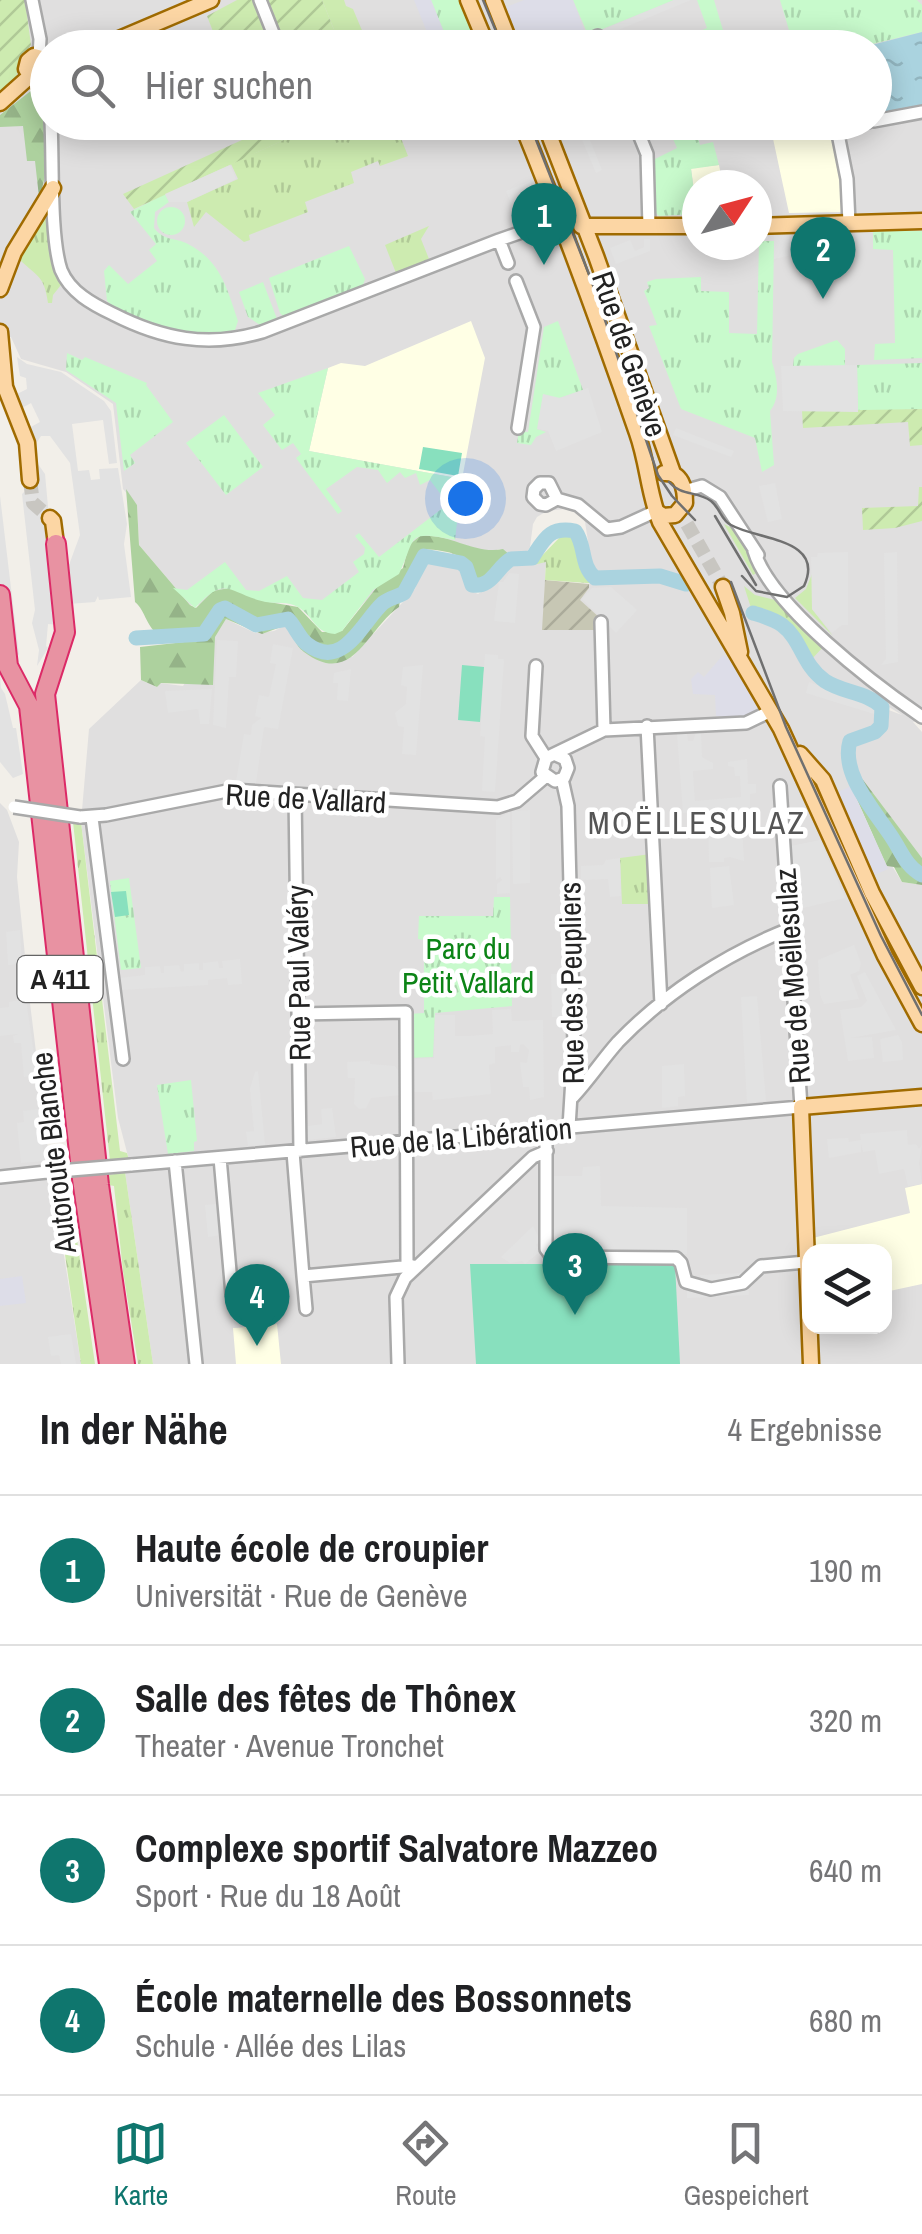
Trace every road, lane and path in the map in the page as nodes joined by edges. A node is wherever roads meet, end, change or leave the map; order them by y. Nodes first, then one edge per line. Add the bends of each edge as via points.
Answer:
1 (32, 0) edge
2 (212, 0) edge
3 (260, 0) edge
4 (468, 0) edge
5 (492, 0) edge
6 (38, 30) edge
7 (141, 30) edge
8 (272, 30) edge
9 (480, 30) edge
10 (504, 30) edge
11 (30, 59) edge
12 (29, 77) joint
13 (0, 102) edge
14 (922, 112) edge
15 (892, 118) edge
16 (52, 140) edge
17 (528, 140) edge
18 (551, 140) edge
19 (641, 140) edge
20 (839, 140) edge
21 (54, 188) junction
22 (922, 221) edge
23 (848, 222) junction
24 (560, 223) junction
25 (772, 225) edge
26 (585, 226) junction
27 (682, 226) edge
28 (650, 227) junction
29 (620, 228) junction
30 (499, 240) junction
31 (596, 256) junction
32 (508, 263) dead end
33 (516, 281) dead end
34 (0, 288) edge
35 (0, 332) edge
36 (518, 428) dead end
37 (30, 480) tunnel mouth
38 (679, 480) junction
39 (650, 481) junction
40 (557, 499) dead end
41 (656, 512) junction
42 (50, 518) tunnel mouth
43 (56, 544) joint
44 (723, 587) tunnel mouth
45 (0, 595) edge
46 (731, 609) junction
47 (717, 620) junction
48 (601, 622) dead end
49 (741, 658) junction
50 (536, 666) dead end
51 (771, 710) junction
52 (922, 717) edge
53 (647, 726) junction
54 (604, 730) junction
55 (551, 756) junction
56 (799, 757) junction
57 (545, 776) junction
58 (562, 779) junction
59 (780, 786) dead end
60 (296, 794) junction
61 (0, 805) edge
62 (86, 817) junction
63 (50, 819) junction
64 (789, 930) junction
65 (922, 986) edge
66 (662, 1004) junction
67 (298, 1014) junction
68 (922, 1024) edge
69 (123, 1059) dead end
70 (574, 1072) junction
71 (593, 1073) junction
72 (922, 1097) edge
73 (573, 1098) junction
74 (801, 1107) junction
75 (569, 1127) junction
76 (546, 1129) junction
77 (404, 1142) junction
78 (297, 1151) junction
79 (547, 1151) junction
80 (220, 1158) junction
81 (175, 1161) junction
82 (0, 1176) edge
83 (805, 1244) edge
84 (802, 1262) edge
85 (411, 1266) junction
86 (303, 1276) junction
87 (232, 1294) dead end
88 (306, 1309) dead end
89 (810, 1334) edge
90 (109, 1364) edge
91 (124, 1364) edge
92 (196, 1364) edge
93 (398, 1364) edge
94 (811, 1364) edge

1 - 6 street
2 - 7 main road
3 - 8 street
4 - 9 main road
5 - 10 main road
11 - 12 main road
12 - 13 main road
14 - 15 street
16 - 21 street
17 - 24 main road, Rue de Genève
18 - 26 main road, Rue de Genève
19 - 28 street
20 - 23 street
21 - 30 street via 58,257 70,285 106,312 178,339 231,340 262,332
21 - 34 main road
22 - 23 main road
23 - 25 main road
24 - 26 main road
24 - 30 street
24 - 39 main road, Rue de Genève
26 - 29 main road
26 - 31 main road, Rue de Genève
27 - 28 main road
28 - 29 main road
29 - 31 main road
30 - 32 street
31 - 38 main road, Rue de Genève
33 - 36 street via 534,327
35 - 37 main road via 5,387 27,443
38 - 39 main road, Rue de Genève via 661,474
38 - 41 main road, Rue de Genève via 684,517
38 - 52 street via 712,490 779,592 863,673
39 - 41 main road, Rue de Genève
40 - 41 street, Rue de Genève via 578,505 607,529
41 - 47 main road, Rue de Genève
42 - 43 main road
43 - 63 highway via 66,632 45,694
44 - 46 main road, Rue de Genève
45 - 63 highway via 8,666 29,706
46 - 47 main road
46 - 49 main road, Rue de Genève
47 - 49 main road, Rue de Genève
48 - 54 street
49 - 51 main road, Rue de Genève
50 - 55 street via 532,736
51 - 53 street via 746,724
51 - 56 main road, Rue de Genève
53 - 54 street
53 - 66 street
54 - 55 street
55 - 57 street via 542,766
55 - 58 street via 565,759
56 - 65 main road, Rue de Genève via 823,780
56 - 68 main road, Rue de Genève
57 - 58 street
57 - 60 street, Rue de Vallard via 517,801 498,807
58 - 70 street, Rue des Peupliers
59 - 64 street, Rue de Moëllesulaz
60 - 62 street, Rue de Vallard via 224,791
60 - 67 street, Rue Paul Valéry
61 - 62 street, Rue de Vallard, bridge
62 - 69 street
63 - 90 highway, Autoroute Blanche / A 411 via 85,1198
63 - 91 highway, Autoroute Blanche / A 411
64 - 66 street via 738,952
64 - 74 street, Rue de Moëllesulaz
66 - 71 street
67 - 77 street via 406,1012
67 - 78 street, Rue Paul Valéry
70 - 71 street
70 - 73 street, Rue des Peupliers
71 - 73 street
72 - 74 main road, Rue de la Libération
73 - 75 street, Rue des Peupliers
74 - 75 street, Rue de la Libération
74 - 83 main road
75 - 76 street, Rue de la Libération
76 - 77 street, Rue de la Libération
76 - 79 street
77 - 78 street, Rue de la Libération
77 - 85 street
78 - 80 street, Rue de la Libération
78 - 86 street, Rue Paul Valéry
79 - 84 street via 550,1256 676,1258 685,1282 702,1286 740,1284 761,1266
79 - 85 street
80 - 81 street, Rue de la Libération
80 - 87 street
81 - 82 street, Rue de la Libération, bridge
81 - 92 street
85 - 86 street
85 - 93 street via 396,1297
86 - 88 street, Rue Paul Valéry
89 - 94 main road

